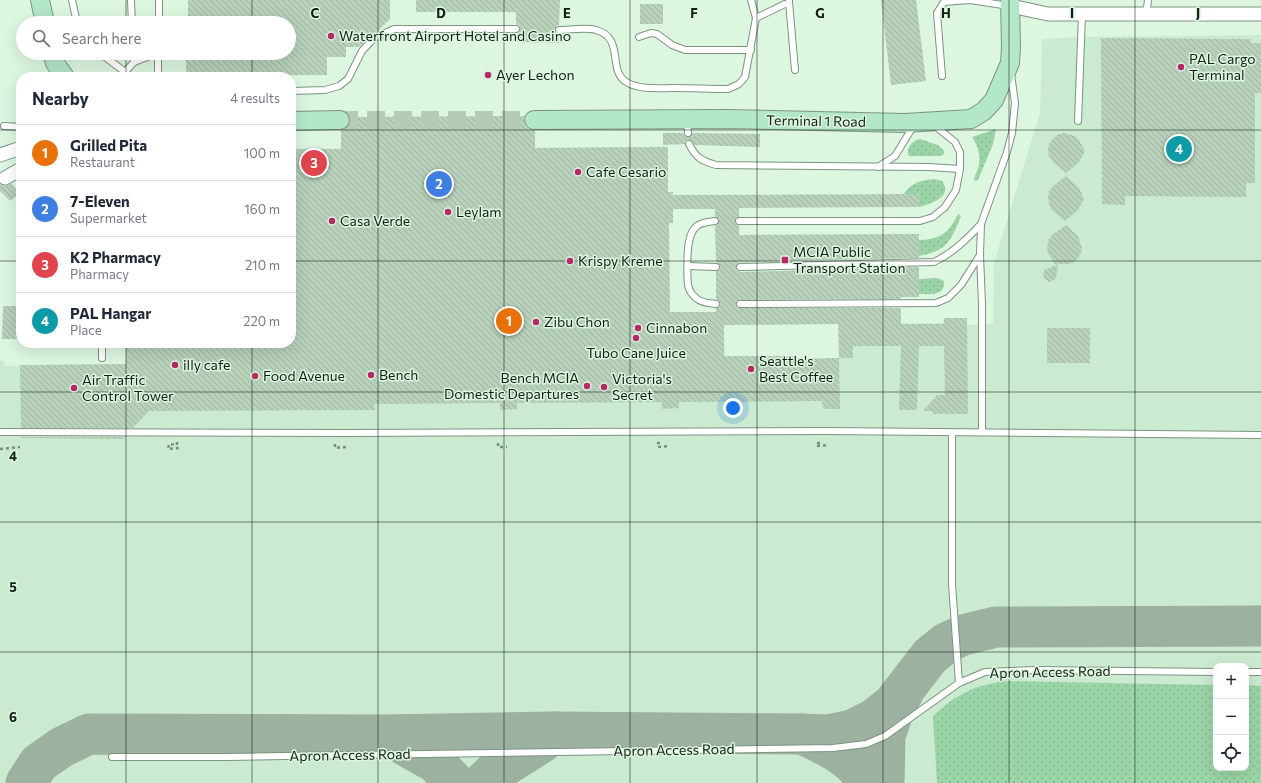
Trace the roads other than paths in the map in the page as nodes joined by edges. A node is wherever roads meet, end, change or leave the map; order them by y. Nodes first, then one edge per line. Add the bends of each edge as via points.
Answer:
1 (40, 0) edge
2 (72, 0) edge
3 (131, 0) edge
4 (159, 0) edge
5 (751, 0) edge
6 (1148, 0) edge
7 (789, 1) edge
8 (1010, 2) edge
9 (1082, 14) junction
10 (1261, 14) edge
11 (1146, 15) junction
12 (43, 16) edge
13 (75, 16) edge
14 (132, 16) edge
15 (159, 16) edge
16 (756, 18) junction
17 (516, 29) dead end
18 (559, 30) dead end
19 (639, 37) dead end
20 (751, 50) junction
21 (108, 60) edge
22 (139, 60) edge
23 (158, 60) edge
24 (134, 62) joint
25 (1010, 63) junction
26 (794, 70) dead end
27 (121, 72) edge
28 (126, 72) edge
29 (158, 72) edge
30 (942, 76) dead end
31 (296, 91) edge
32 (340, 120) tunnel mouth
33 (534, 120) tunnel mouth
34 (296, 121) edge
35 (1078, 121) dead end
36 (923, 122) junction
37 (4, 126) dead end
38 (16, 127) edge
39 (689, 144) dead end
40 (16, 149) edge
41 (0, 154) edge
42 (878, 167) junction
43 (960, 169) junction
44 (16, 172) edge
45 (5, 178) dead end
46 (715, 221) dead end
47 (739, 221) dead end
48 (981, 224) junction
49 (980, 255) junction
50 (688, 266) junction
51 (716, 267) dead end
52 (740, 267) dead end
53 (716, 304) dead end
54 (740, 304) dead end
55 (102, 348) edge
56 (102, 358) dead end
57 (0, 432) edge
58 (982, 432) junction
59 (952, 433) junction
60 (1261, 435) edge
61 (1213, 672) edge
62 (1249, 672) edge
63 (1261, 672) edge
64 (959, 683) junction
65 (112, 757) dead end

1 - 12 street
2 - 13 lane
3 - 14 lane
4 - 15 lane
5 - 16 lane
6 - 11 lane
7 - 16 lane
7 - 26 lane
8 - 9 street via 1048,14
8 - 25 street, Terminal 1 Road
8 - 30 lane via 944,2 937,13
9 - 11 street
9 - 35 lane
10 - 11 street
16 - 20 lane
17 - 31 lane via 394,30 374,38 362,51 348,79 339,86 325,90
18 - 20 lane via 594,29 603,33 614,45 621,77 627,83 641,87 728,89 739,84 745,77
19 - 20 lane via 657,34 672,45 685,50
21 - 27 lane
22 - 24 lane
23 - 29 lane
24 - 28 lane
25 - 36 street, Terminal 1 Road via 994,100 984,111 971,119
25 - 48 lane via 1015,103 1012,132
32 - 34 street
33 - 36 street, Terminal 1 Road via 688,126
36 - 42 lane via 895,156
36 - 43 lane via 955,142 960,152
37 - 38 lane
39 - 42 lane via 703,161 716,164
40 - 41 street
42 - 43 lane
43 - 47 lane via 956,190 945,207 933,217 920,221
44 - 45 street
46 - 50 lane via 704,222 692,232 688,242
48 - 49 lane
48 - 52 lane via 961,245 934,262
49 - 54 lane via 960,285 948,298 936,303
49 - 58 lane
50 - 51 lane
50 - 53 lane via 691,293 696,299
55 - 56 lane
57 - 59 lane
58 - 59 lane
58 - 60 lane
59 - 64 lane via 952,584
61 - 64 lane, Apron Access Road via 985,672
62 - 63 lane
64 - 65 lane, Apron Access Road via 885,736 866,744 832,748

